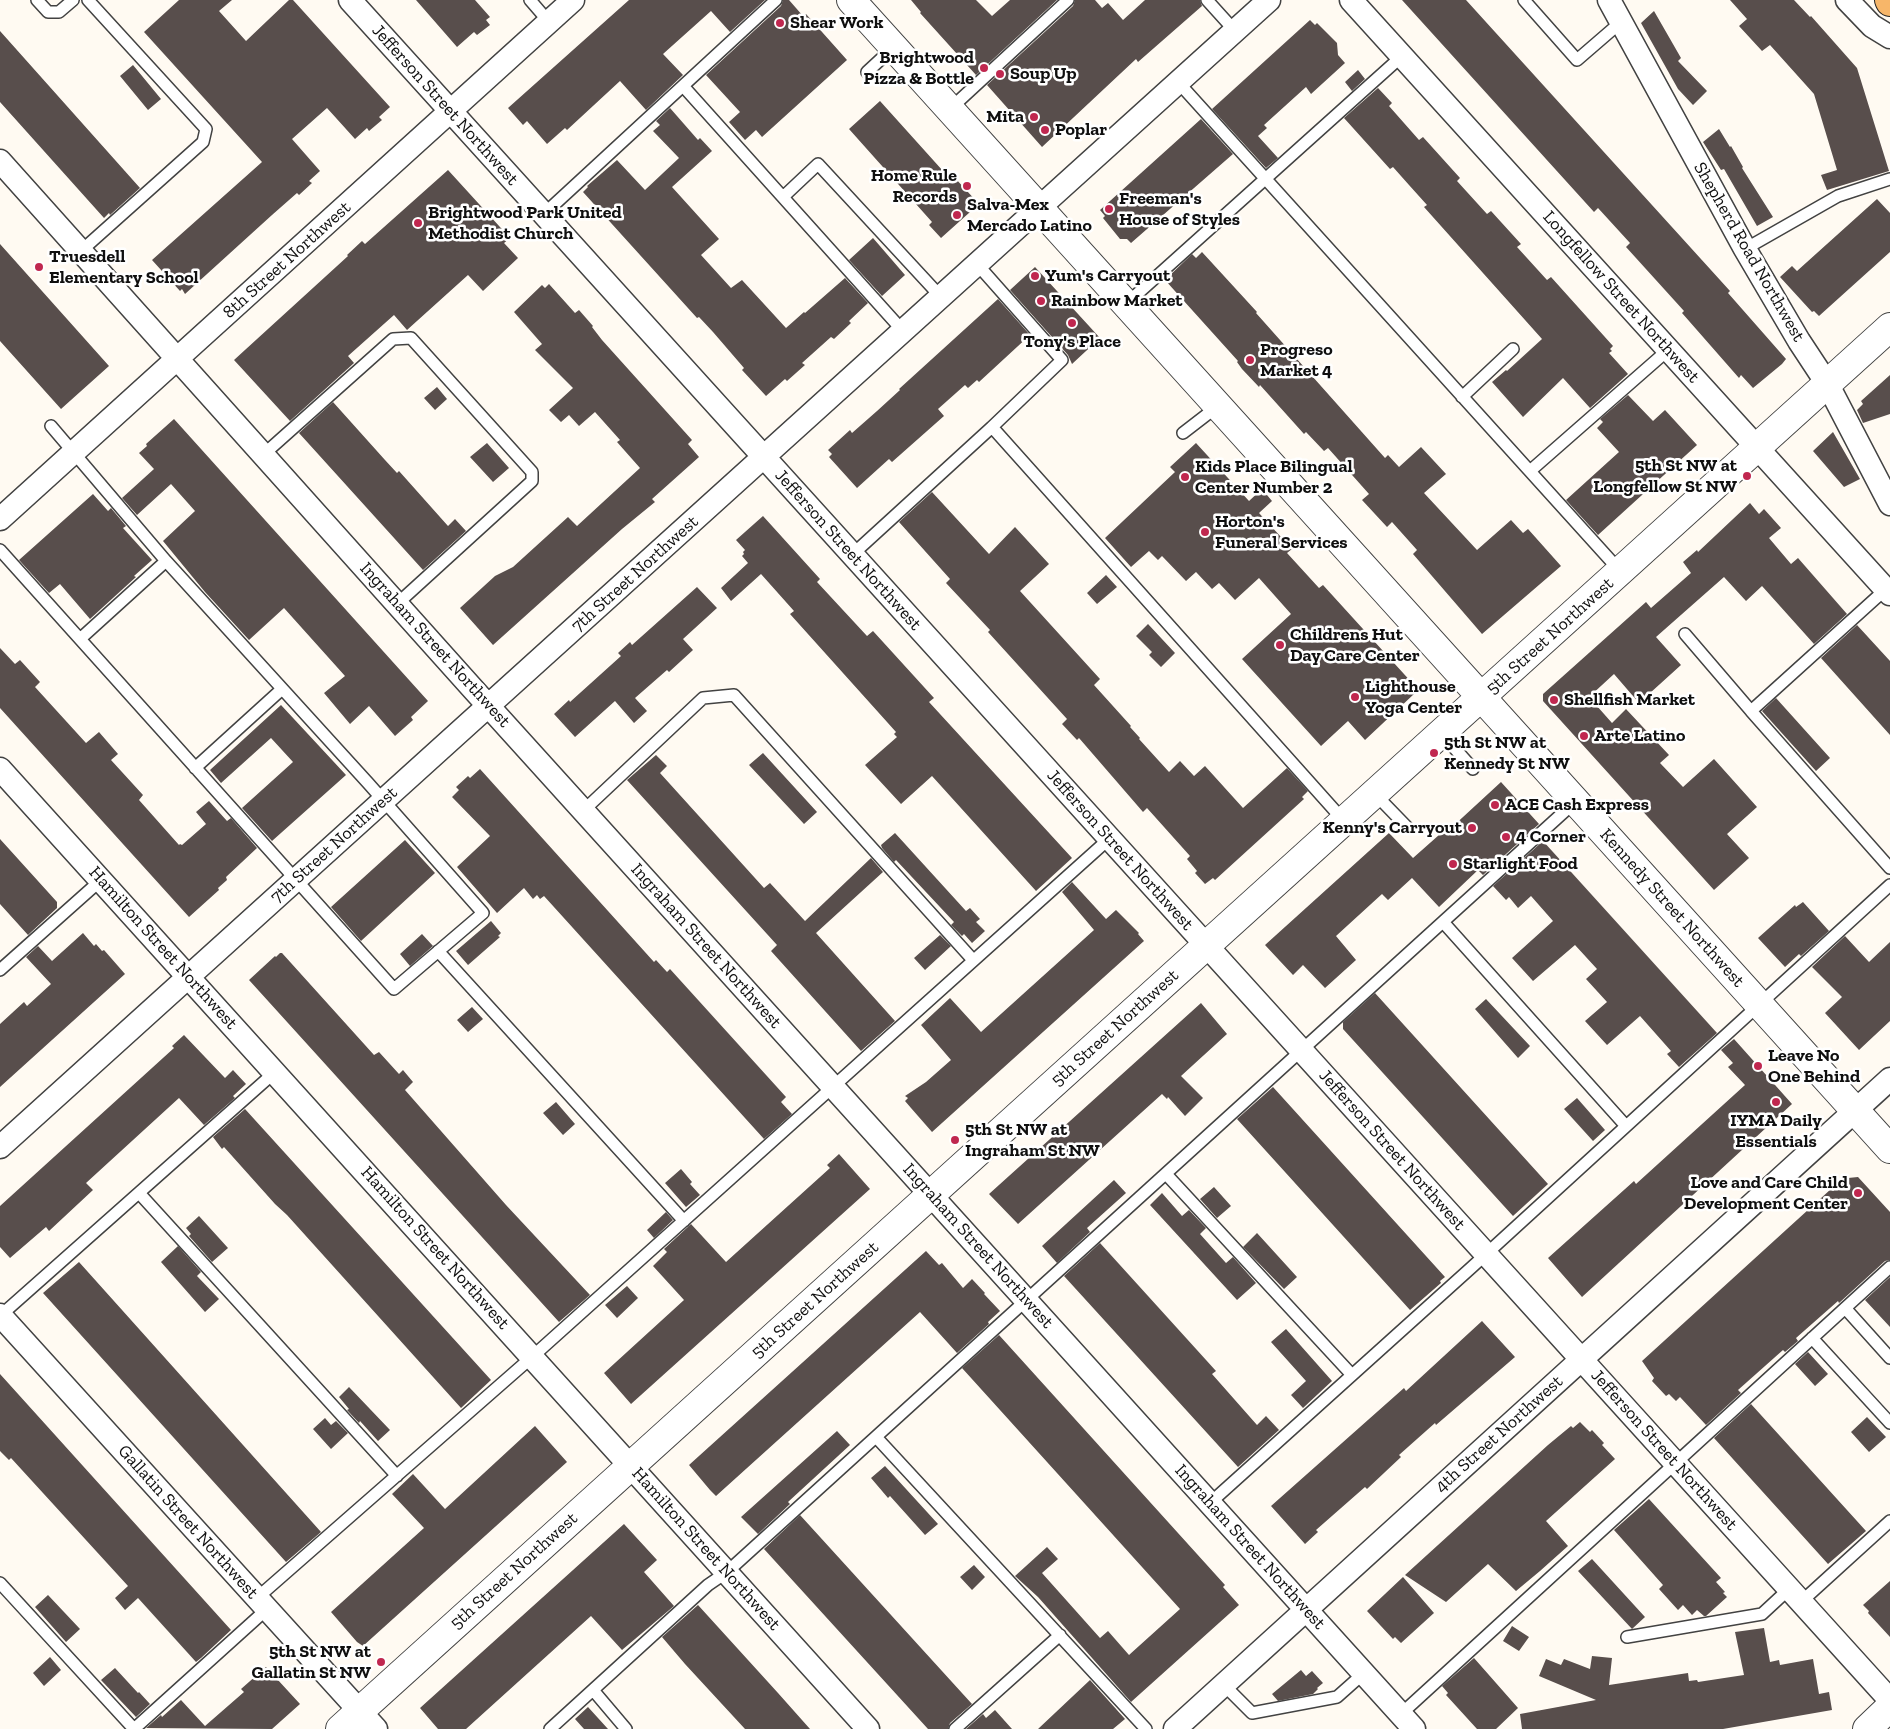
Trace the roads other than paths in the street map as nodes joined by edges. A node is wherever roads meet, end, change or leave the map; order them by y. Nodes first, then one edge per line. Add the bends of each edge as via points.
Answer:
1 (37, 0) edge
2 (72, 0) edge
3 (88, 0) edge
4 (350, 0) edge
5 (530, 0) edge
6 (573, 0) edge
7 (776, 0) edge
8 (850, 0) edge
9 (1068, 0) edge
10 (1207, 0) edge
11 (1269, 0) edge
12 (1352, 0) edge
13 (1524, 0) edge
14 (1609, 0) edge
15 (1847, 0) edge
16 (550, 22) junction
17 (1621, 22) junction
18 (1235, 31) junction
19 (1890, 37) edge
20 (894, 47) junction
21 (1402, 56) junction
22 (867, 72) dead end
23 (1178, 82) junction
24 (683, 86) junction
25 (950, 109) junction
26 (451, 112) junction
27 (0, 161) edge
28 (1890, 178) edge
29 (1266, 179) junction
30 (783, 197) junction
31 (1039, 208) junction
32 (544, 214) junction
33 (1745, 249) junction
34 (81, 251) junction
35 (978, 264) junction
36 (941, 297) junction
37 (1126, 304) junction
38 (1890, 327) edge
39 (903, 331) junction
40 (1513, 350) dead end
41 (1668, 350) junction
42 (177, 359) junction
43 (1828, 385) junction
44 (1462, 397) junction
45 (1218, 406) junction
46 (51, 426) dead end
47 (992, 427) junction
48 (1183, 433) dead end
49 (1758, 449) junction
50 (72, 453) junction
51 (264, 455) junction
52 (764, 457) junction
53 (1530, 471) junction
54 (1890, 504) edge
55 (0, 519) edge
56 (0, 550) edge
57 (852, 554) junction
58 (166, 561) junction
59 (1621, 572) junction
60 (1888, 589) edge
61 (397, 604) junction
62 (1685, 634) dead end
63 (80, 640) junction
64 (282, 689) junction
65 (1482, 698) junction
66 (489, 706) junction
67 (1751, 710) junction
68 (1442, 734) junction
69 (195, 768) junction
70 (1473, 768) dead end
71 (0, 769) edge
72 (1375, 794) junction
73 (384, 800) junction
74 (1576, 801) junction
75 (583, 810) junction
76 (1345, 822) junction
77 (1407, 827) dead end
78 (1110, 838) junction
79 (1890, 868) edge
80 (101, 880) junction
81 (295, 880) junction
82 (1890, 885) edge
83 (1443, 922) junction
84 (1207, 946) junction
85 (438, 951) junction
86 (974, 960) junction
87 (0, 970) edge
88 (189, 976) junction
89 (1759, 1004) junction
90 (1302, 1051) junction
91 (276, 1072) junction
92 (1890, 1079) edge
93 (833, 1086) junction
94 (1855, 1110) junction
95 (1626, 1126) junction
96 (0, 1147) edge
97 (1890, 1149) edge
98 (1166, 1174) junction
99 (139, 1193) junction
100 (931, 1195) junction
101 (684, 1221) junction
102 (1486, 1254) junction
103 (1890, 1267) edge
104 (1026, 1300) junction
105 (1845, 1308) junction
106 (0, 1315) edge
107 (1812, 1338) junction
108 (532, 1356) junction
109 (1890, 1358) edge
110 (1582, 1360) junction
111 (1352, 1376) junction
112 (1890, 1423) edge
113 (876, 1437) junction
114 (1676, 1463) junction
115 (631, 1466) junction
116 (397, 1476) junction
117 (1210, 1503) junction
118 (1890, 1521) edge
119 (727, 1572) junction
120 (0, 1583) edge
121 (1795, 1595) junction
122 (262, 1604) junction
123 (1307, 1610) junction
124 (1060, 1635) junction
125 (1626, 1637) dead end
126 (1364, 1673) junction
127 (1224, 1685) junction
128 (593, 1690) junction
129 (1890, 1700) edge
130 (1890, 1707) edge
131 (1408, 1722) edge
132 (358, 1723) edge
133 (134, 1729) edge
134 (550, 1729) edge
135 (626, 1729) edge
136 (868, 1729) edge
137 (954, 1729) edge
138 (1146, 1729) edge
139 (1175, 1729) edge
140 (1867, 1729) edge

1 - 2 lane via 48,12 59,12
3 - 34 lane via 206,129 203,142
4 - 26 street, Jefferson Street Northwest
5 - 16 lane
6 - 16 street, 8th Street Northwest
7 - 24 lane
8 - 20 street, Kennedy Street Northwest
9 - 25 lane
10 - 18 lane
11 - 18 street, 7th Street Northwest
12 - 21 street, Longfellow Street Northwest
13 - 17 lane via 1577,60
14 - 17 street, Shepherd Road Northwest
15 - 19 street via 1872,26
16 - 26 street, 8th Street Northwest
17 - 33 street, Shepherd Road Northwest
18 - 23 street, 7th Street Northwest
20 - 22 lane
20 - 25 street, Kennedy Street Northwest
21 - 29 lane
21 - 41 street, Longfellow Street Northwest
23 - 29 lane
23 - 31 street, 7th Street Northwest
24 - 30 lane
24 - 32 lane
25 - 31 street, Kennedy Street Northwest
26 - 32 street, Jefferson Street Northwest
26 - 42 street, 8th Street Northwest
27 - 34 street, Ingraham Street Northwest
28 - 33 lane via 1838,196
29 - 37 lane
29 - 44 lane
30 - 36 lane via 818,164
30 - 39 lane
31 - 35 street, 7th Street Northwest
31 - 37 street, Kennedy Street Northwest
32 - 52 street, Jefferson Street Northwest
33 - 43 street, Shepherd Road Northwest
34 - 42 street, Ingraham Street Northwest
35 - 36 street, 7th Street Northwest
35 - 47 lane via 1062,360
36 - 39 street, 7th Street Northwest
37 - 45 street, Kennedy Street Northwest
38 - 43 street, 5th Street Northwest
39 - 52 street, 7th Street Northwest
40 - 44 lane
41 - 49 street, Longfellow Street Northwest
41 - 53 lane
42 - 50 street, 8th Street Northwest
42 - 51 street, Ingraham Street Northwest
43 - 49 street, 5th Street Northwest
43 - 54 street, Shepherd Road Northwest
44 - 53 lane
45 - 48 lane
45 - 65 street, Kennedy Street Northwest
46 - 50 lane
47 - 57 lane
47 - 76 lane
49 - 59 street, 5th Street Northwest
49 - 60 street, Longfellow Street Northwest
50 - 55 street, 8th Street Northwest
50 - 58 lane
51 - 61 street, Ingraham Street Northwest
51 - 61 lane via 393,338 411,338 532,472 532,481
52 - 57 street, Jefferson Street Northwest
52 - 66 street, 7th Street Northwest
53 - 59 lane
56 - 63 lane
57 - 78 street, Jefferson Street Northwest
58 - 63 lane
58 - 64 lane
59 - 65 street, 5th Street Northwest
60 - 67 lane
61 - 66 street, Ingraham Street Northwest
62 - 67 lane
63 - 69 lane
64 - 69 lane
64 - 73 lane
65 - 68 street, 5th Street Northwest
65 - 74 street, Kennedy Street Northwest
66 - 73 street, 7th Street Northwest
66 - 75 street, Ingraham Street Northwest
67 - 79 lane
68 - 70 lane
68 - 72 street, 5th Street Northwest
69 - 81 lane
71 - 80 street, Hamilton Street Northwest
72 - 76 street, 5th Street Northwest
72 - 77 lane
73 - 81 street, 7th Street Northwest
73 - 85 lane via 483,913
74 - 83 lane
74 - 89 street, Kennedy Street Northwest
75 - 86 lane via 703,698 734,695
75 - 93 street, Ingraham Street Northwest
76 - 84 street, 5th Street Northwest
78 - 84 street, Jefferson Street Northwest
78 - 86 lane
80 - 87 lane
80 - 88 street, Hamilton Street Northwest
81 - 85 lane via 394,989
81 - 88 street, 7th Street Northwest
82 - 89 lane
83 - 90 lane
83 - 95 lane
84 - 90 street, Jefferson Street Northwest
84 - 100 street, 5th Street Northwest
85 - 101 lane
86 - 93 lane
88 - 91 street, Hamilton Street Northwest
88 - 96 street, 7th Street Northwest
89 - 94 street, Kennedy Street Northwest
89 - 95 lane
90 - 98 lane
90 - 102 street, Jefferson Street Northwest
91 - 99 lane
91 - 108 street, Hamilton Street Northwest
92 - 94 street, 4th Street Northwest
93 - 100 street, Ingraham Street Northwest
93 - 101 lane
94 - 97 street, Kennedy Street Northwest
94 - 110 street, 4th Street Northwest
95 - 102 lane
98 - 104 lane
98 - 111 lane
99 - 106 lane
99 - 116 lane
100 - 104 street, Ingraham Street Northwest
100 - 115 street, 5th Street Northwest
101 - 108 lane
102 - 110 street, Jefferson Street Northwest
102 - 111 lane
103 - 105 lane
104 - 113 lane
104 - 117 street, Ingraham Street Northwest
105 - 107 lane
105 - 109 lane
106 - 122 street, Gallatin Street Northwest
107 - 112 lane
107 - 114 lane
108 - 115 street, Hamilton Street Northwest
108 - 116 lane
110 - 114 street, Jefferson Street Northwest
110 - 123 street, 4th Street Northwest
111 - 117 lane
113 - 119 lane
113 - 124 lane
114 - 121 street, Jefferson Street Northwest
114 - 131 lane
115 - 119 street, Hamilton Street Northwest
115 - 132 street, 5th Street Northwest
116 - 122 lane
117 - 123 street, Ingraham Street Northwest
118 - 121 lane
119 - 128 lane via 708,1585
119 - 136 street, Hamilton Street Northwest
120 - 133 lane
121 - 125 lane via 1762,1614
121 - 129 street, Jefferson Street Northwest
122 - 132 street, Gallatin Street Northwest
122 - 133 lane
123 - 126 street, Ingraham Street Northwest
123 - 127 street, 4th Street Northwest
124 - 137 lane
124 - 138 lane
126 - 127 lane via 1337,1697 1252,1713
126 - 131 street, Ingraham Street Northwest
127 - 139 street, 4th Street Northwest
128 - 134 lane
128 - 135 lane
130 - 140 street

